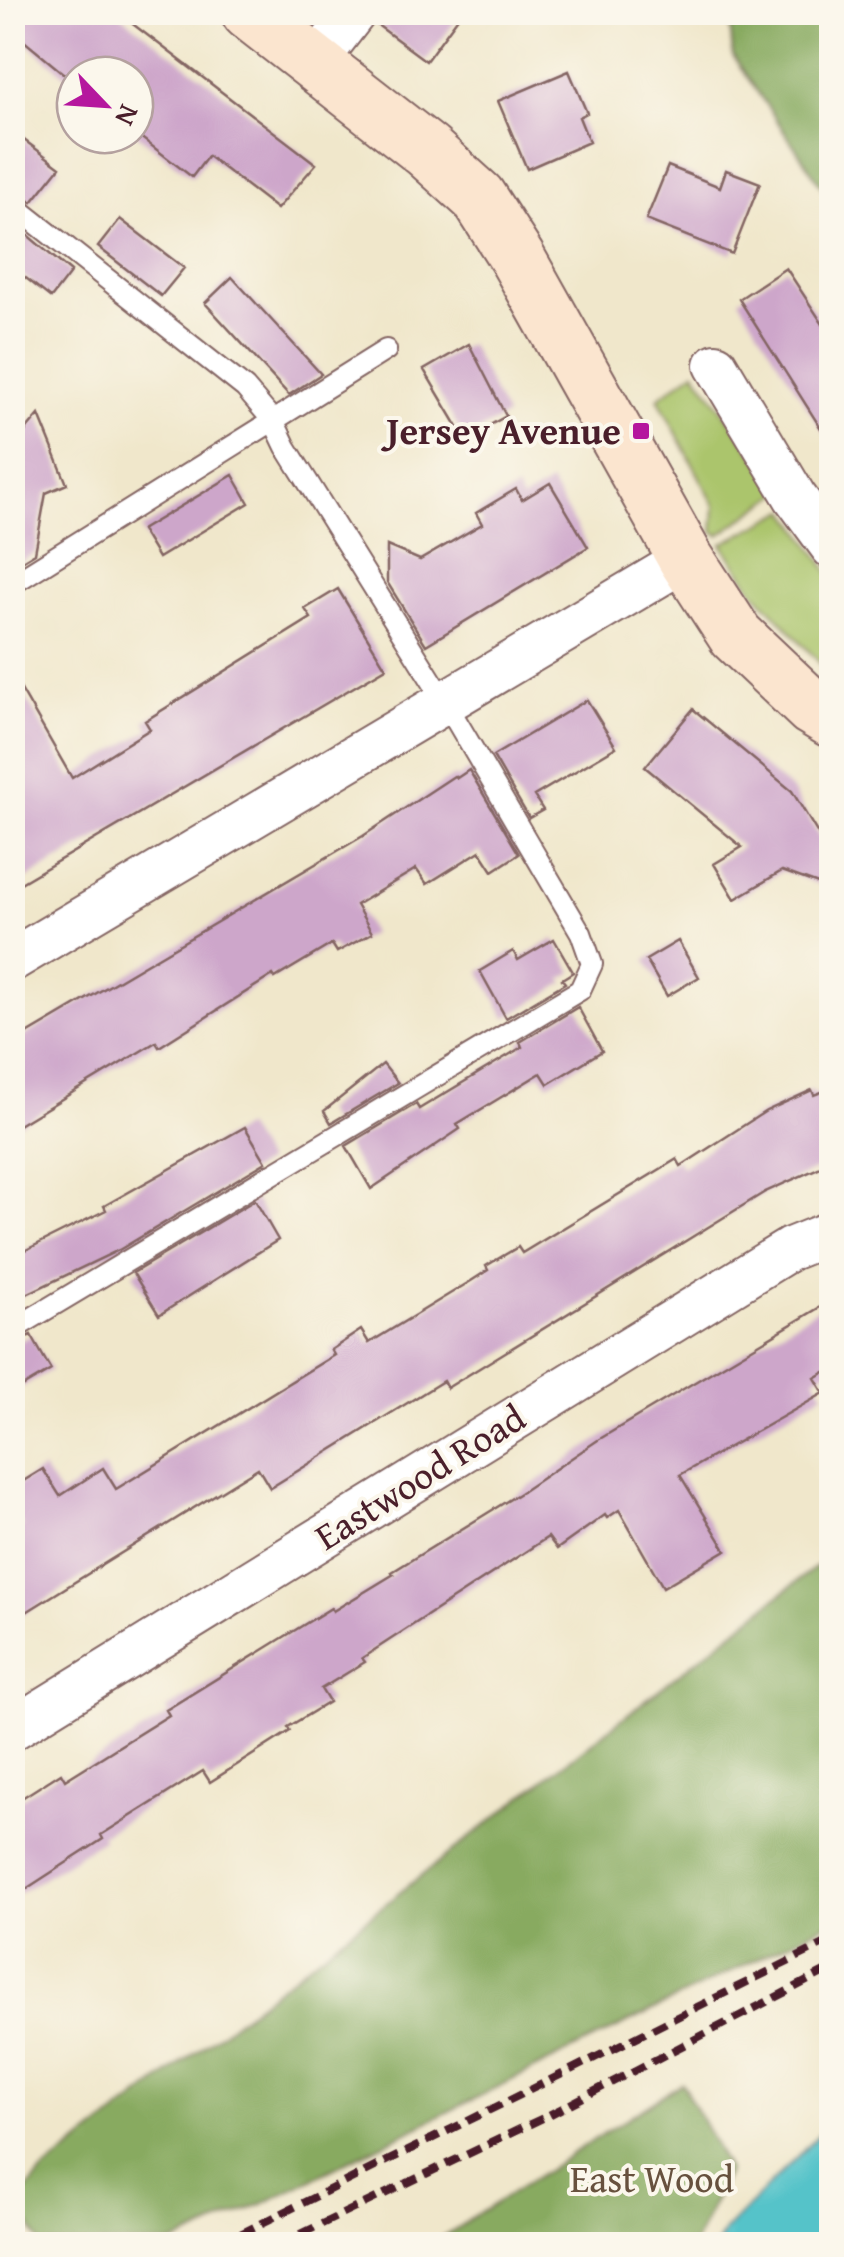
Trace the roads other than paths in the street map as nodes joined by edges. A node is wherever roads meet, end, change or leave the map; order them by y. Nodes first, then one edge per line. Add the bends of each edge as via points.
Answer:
1 (249, 12) edge
2 (355, 12) edge
3 (314, 65) junction
4 (12, 204) edge
5 (386, 350) dead end
6 (716, 366) dead end
7 (274, 422) junction
8 (832, 546) edge
9 (686, 559) junction
10 (12, 584) edge
11 (446, 704) junction
12 (832, 720) edge
13 (12, 960) edge
14 (832, 1232) edge
15 (12, 1330) edge
16 (12, 1729) edge

1 - 3 street
2 - 3 street
3 - 9 street via 478,197
4 - 7 lane via 245,388
5 - 7 lane
6 - 8 street
7 - 10 lane
7 - 11 lane
9 - 11 street
9 - 12 street via 736,636
11 - 13 street
11 - 15 lane via 581,932 592,964 580,990
14 - 16 street, Eastwood Road via 790,1249

